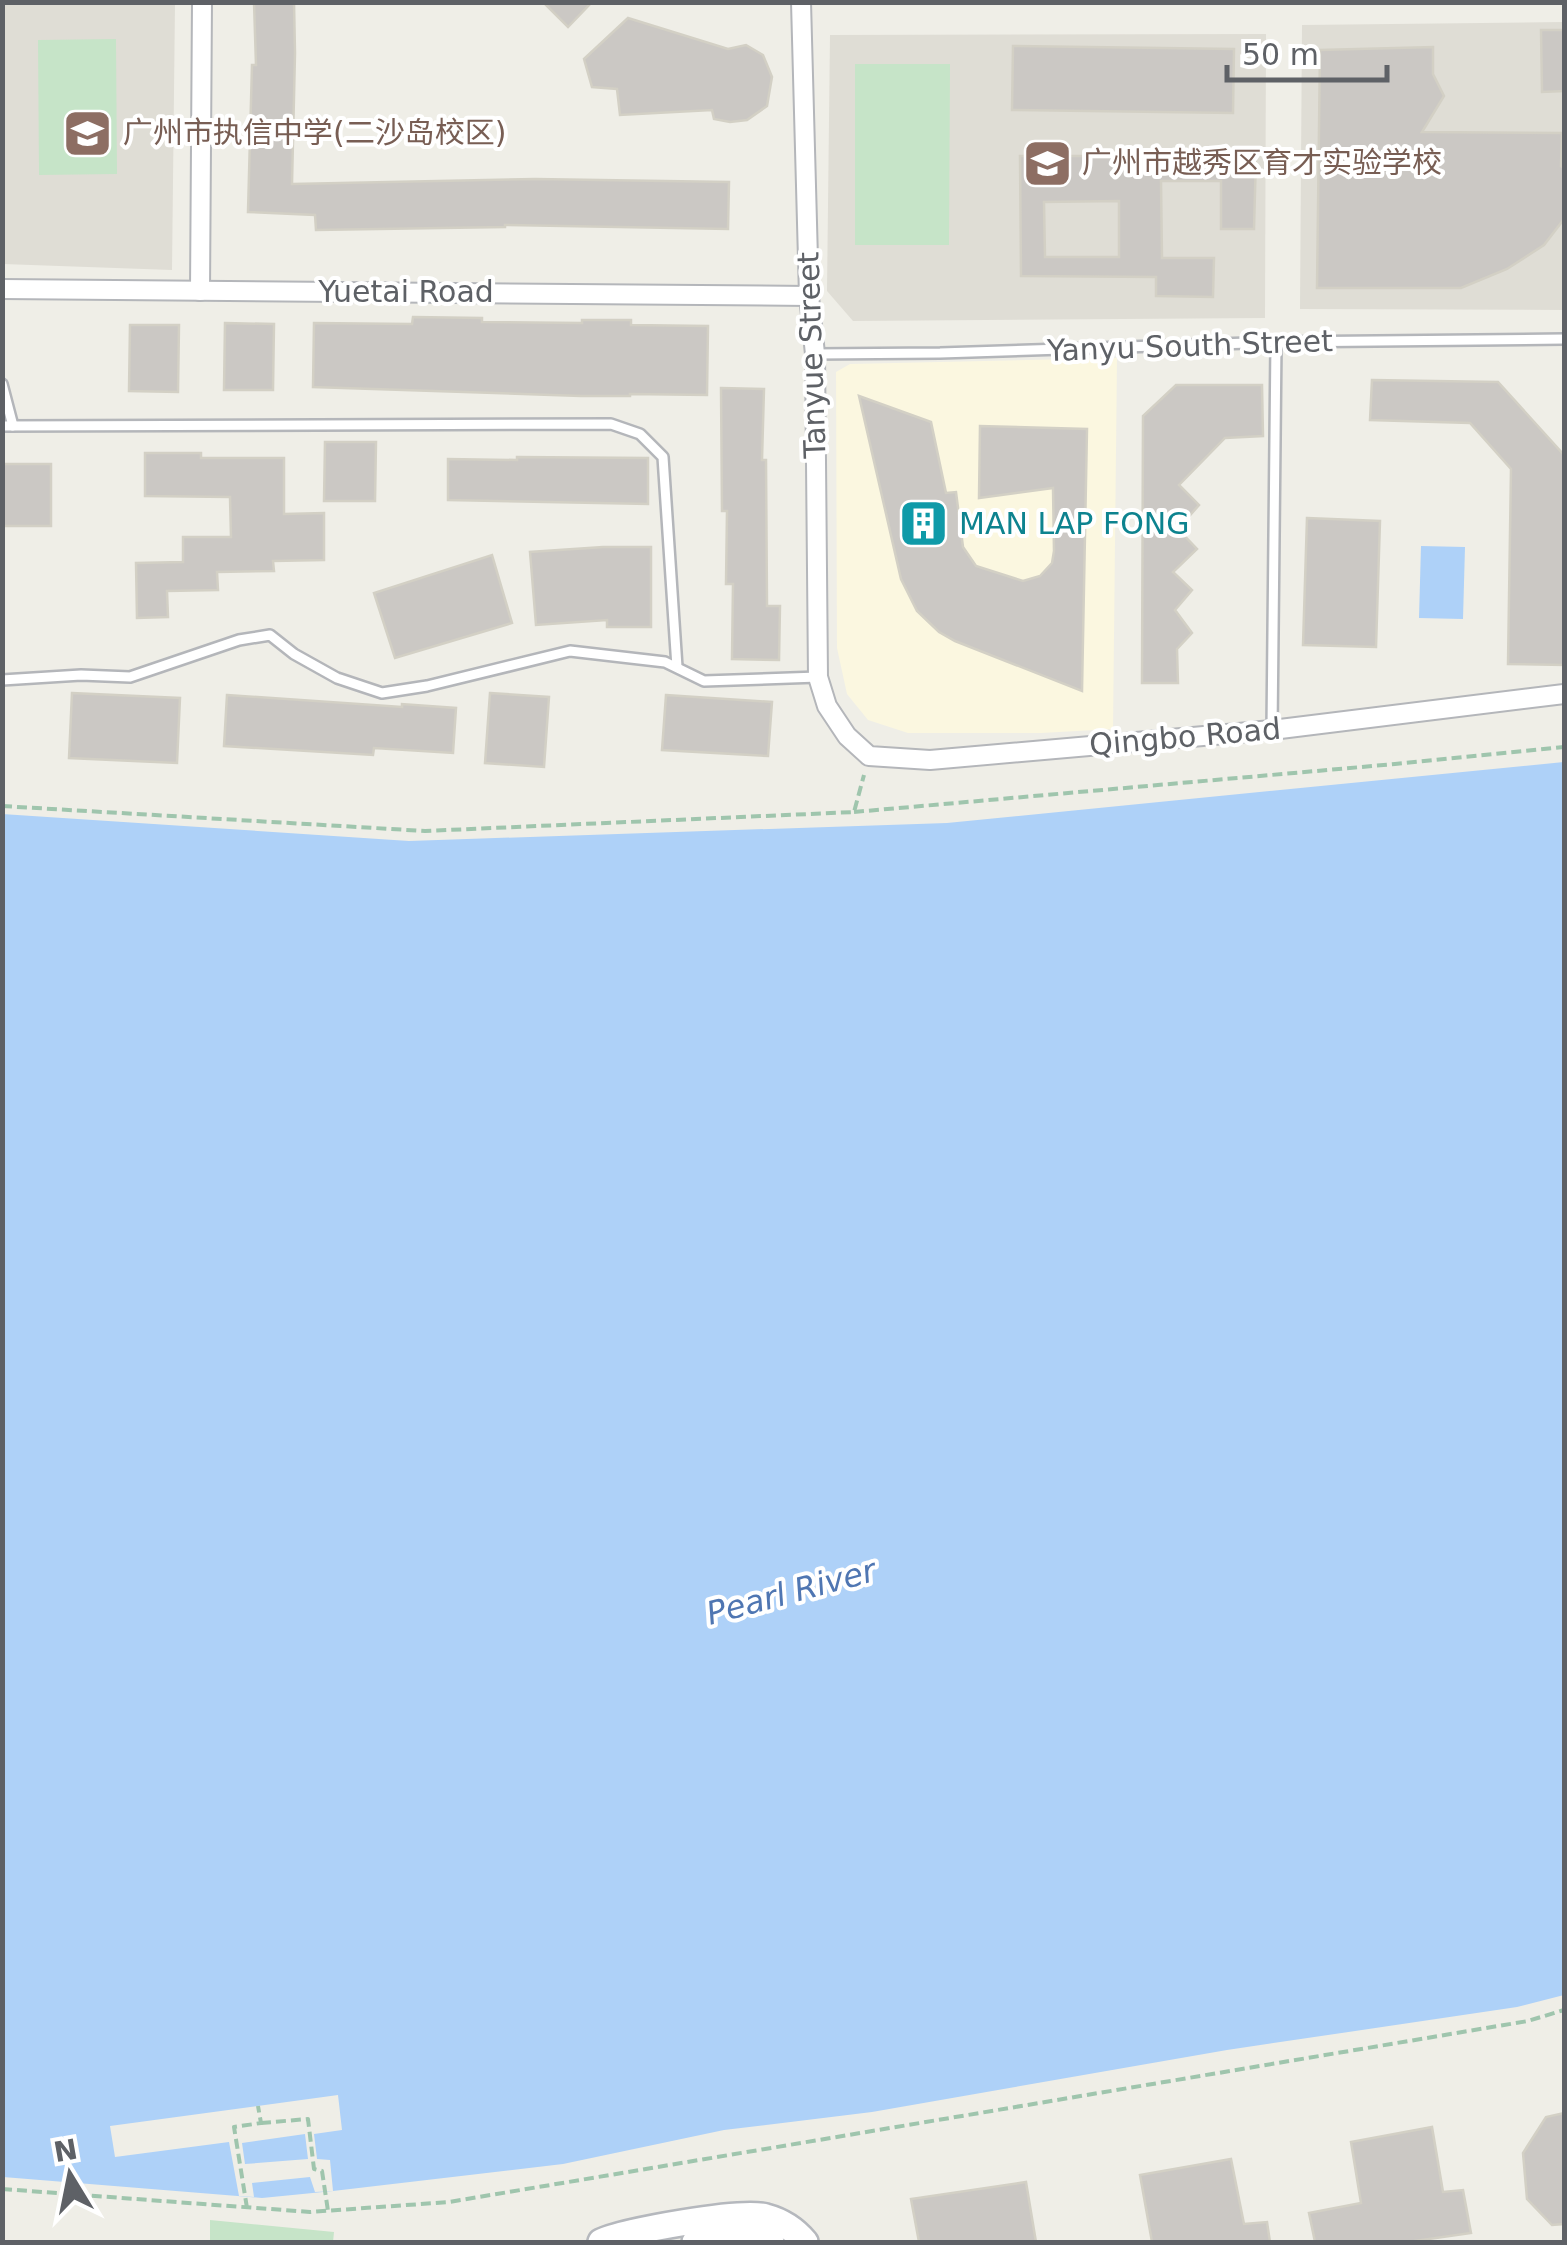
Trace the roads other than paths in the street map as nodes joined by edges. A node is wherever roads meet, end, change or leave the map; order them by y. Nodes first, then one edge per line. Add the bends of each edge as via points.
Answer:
1 (202, 2) edge
2 (801, 2) edge
3 (2, 289) edge
4 (200, 291) junction
5 (809, 296) junction
6 (1564, 339) edge
7 (1276, 342) junction
8 (815, 354) junction
9 (2, 384) edge
10 (8, 426) edge
11 (677, 667) junction
12 (818, 676) junction
13 (2, 680) edge
14 (1564, 694) edge
15 (1272, 730) junction
16 (869, 756) joint
17 (601, 2242) edge
18 (695, 2242) edge
19 (771, 2242) edge
20 (805, 2242) edge

1 - 4 street
2 - 5 street, Tanyue Street
3 - 4 street, Yuetai Road
4 - 5 street, Yuetai Road
5 - 8 street, Tanyue Street
6 - 7 lane, Yanyu South Street
7 - 8 lane, Yanyu South Street
7 - 15 lane
8 - 12 street, Tanyue Street
9 - 10 lane
10 - 11 lane via 612,424 640,434 663,458
11 - 12 lane via 704,681
11 - 13 lane via 570,651 382,692 337,678 270,635 130,678
12 - 16 street, Tanyue Street via 827,706
14 - 15 street, Qingbo Road
15 - 16 street, Qingbo Road via 930,760
17 - 20 main road via 746,2215 768,2217
18 - 19 main road via 744,2235

